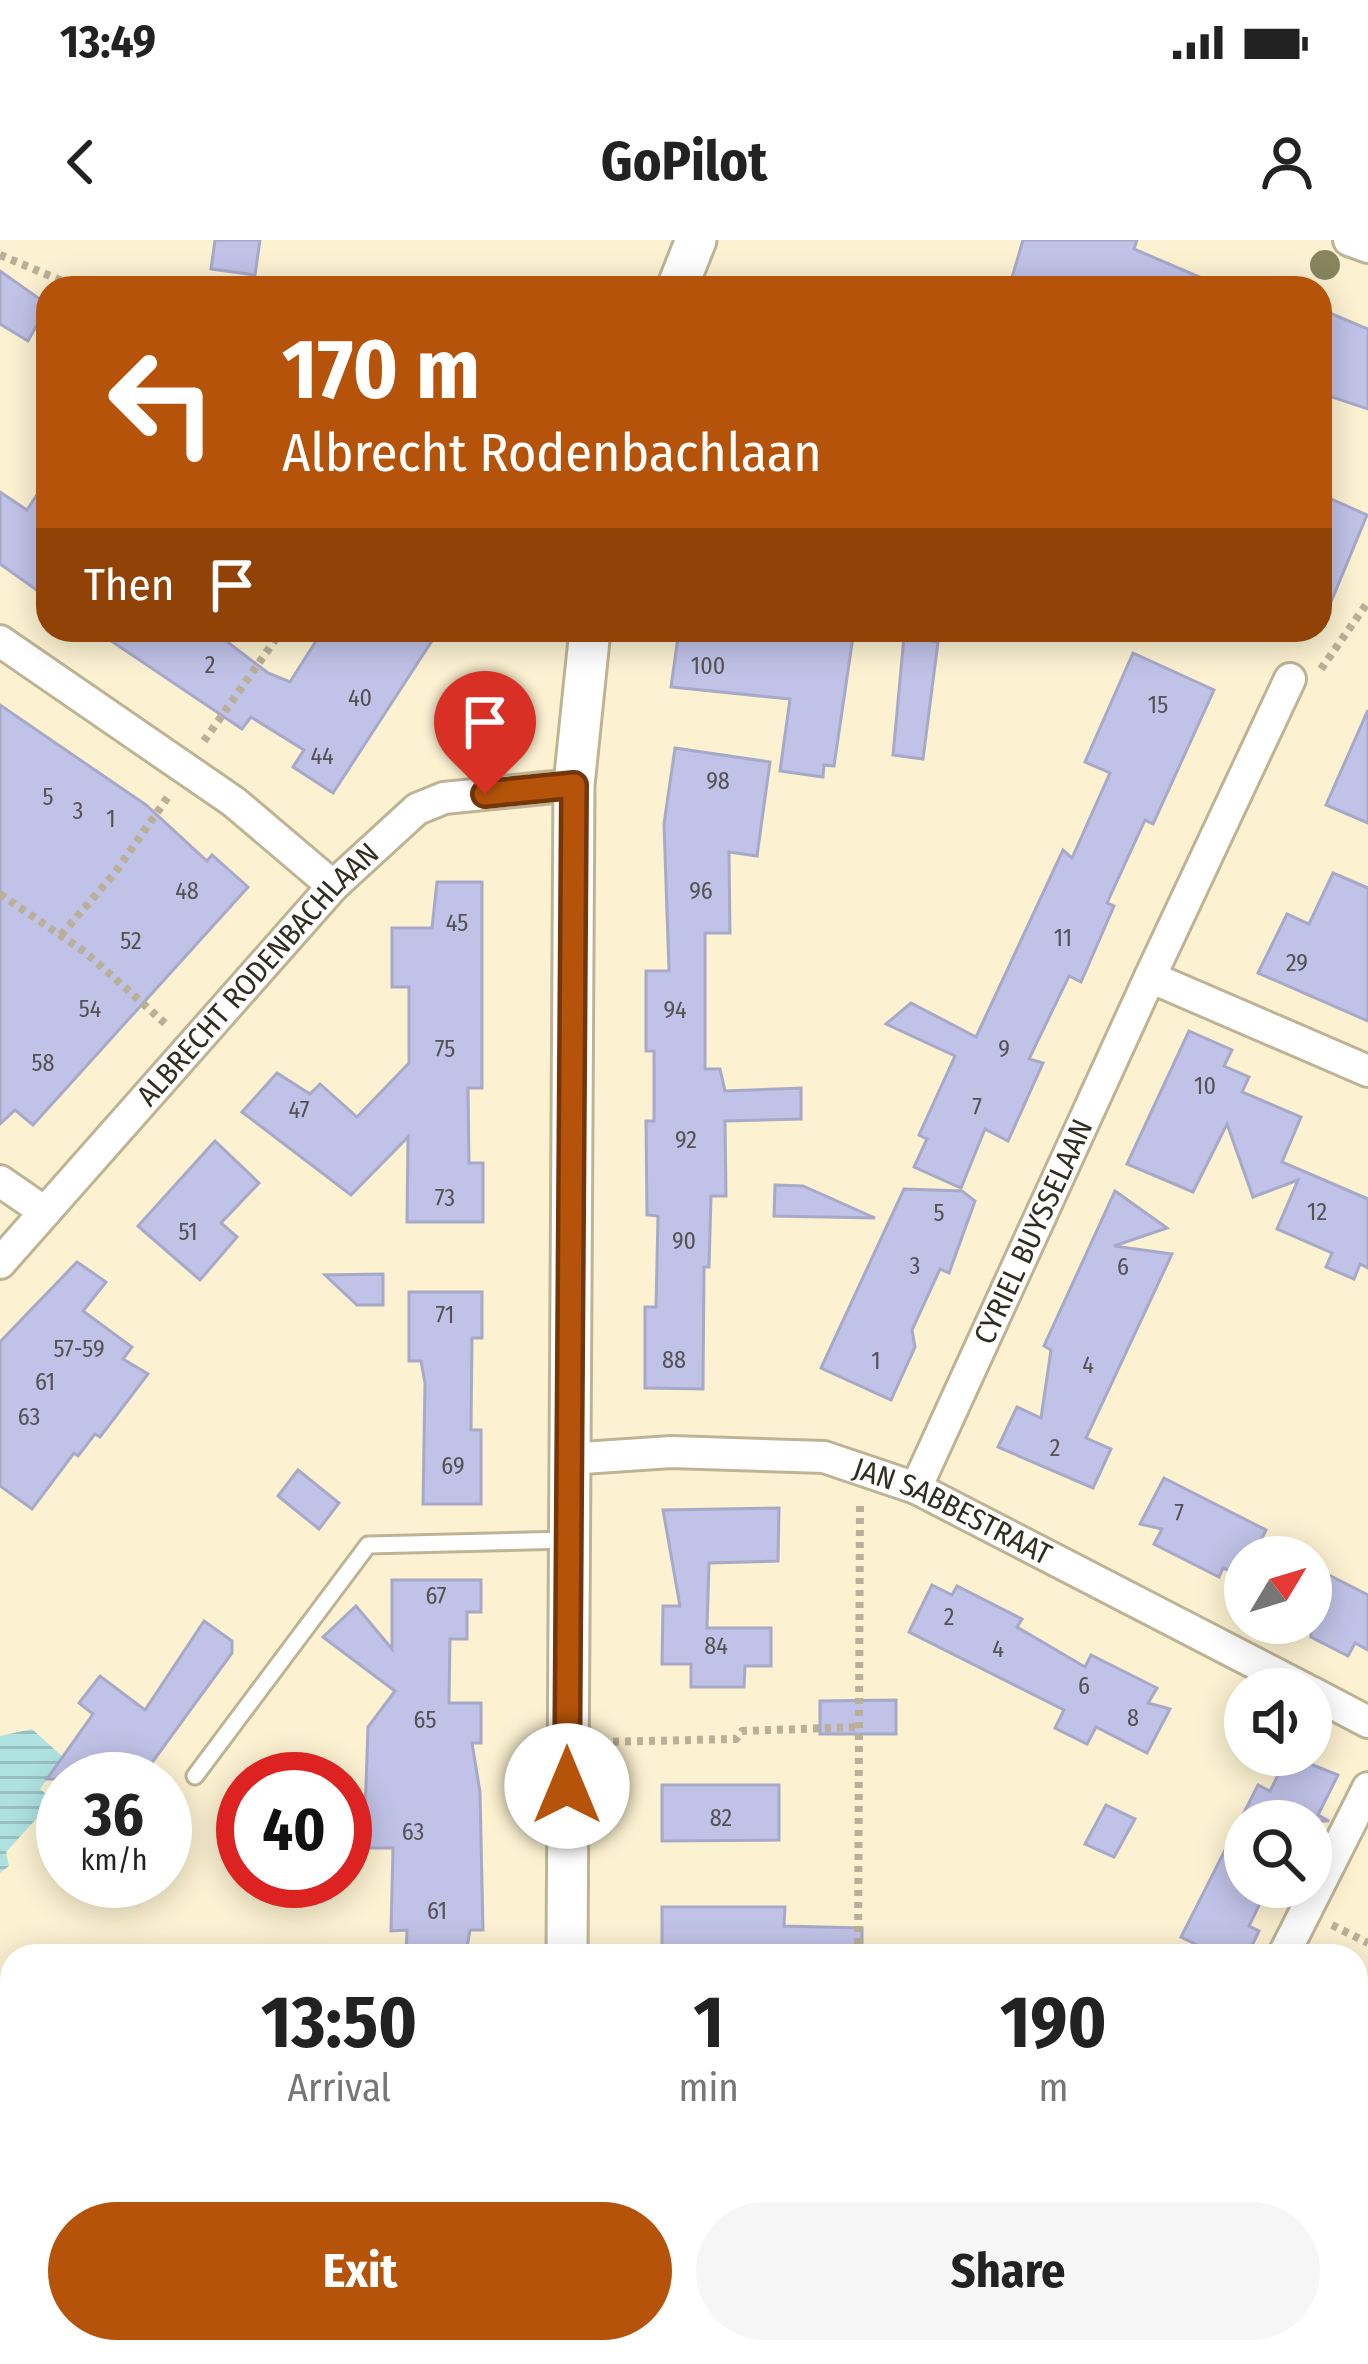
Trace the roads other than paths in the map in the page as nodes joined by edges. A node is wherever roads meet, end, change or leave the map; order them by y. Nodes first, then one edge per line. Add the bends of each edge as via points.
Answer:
1 (696, 240) edge
2 (1349, 240) edge
3 (1368, 247) edge
4 (681, 276) edge
5 (0, 641) edge
6 (589, 642) edge
7 (1290, 679) road end
8 (574, 785) junction
9 (333, 886) junction
10 (1150, 977) junction
11 (1368, 1071) edge
12 (0, 1181) edge
13 (45, 1212) junction
14 (0, 1263) edge
15 (568, 1459) junction
16 (916, 1488) junction
17 (568, 1540) junction
18 (1265, 1668) edge
19 (1332, 1702) edge
20 (1368, 1721) edge
21 (195, 1776) dead end
22 (1368, 1788) edge
23 (567, 1944) edge
24 (1289, 1944) edge

1 - 4 street
2 - 3 street
5 - 9 street via 234,802
6 - 8 street
7 - 10 street, CYRIEL BUYSSELAAN
8 - 9 street, ALBRECHT RODENBACHLAAN via 417,808
8 - 15 street
9 - 13 street, ALBRECHT RODENBACHLAAN
10 - 11 street
10 - 16 street, CYRIEL BUYSSELAAN
12 - 13 street
13 - 14 street, ALBRECHT RODENBACHLAAN
15 - 16 street, JAN SABBESTRAAT via 802,1456
15 - 17 street
16 - 18 street, JAN SABBESTRAAT
17 - 21 lane via 368,1545
17 - 23 street
19 - 20 street, JAN SABBESTRAAT
22 - 24 street

